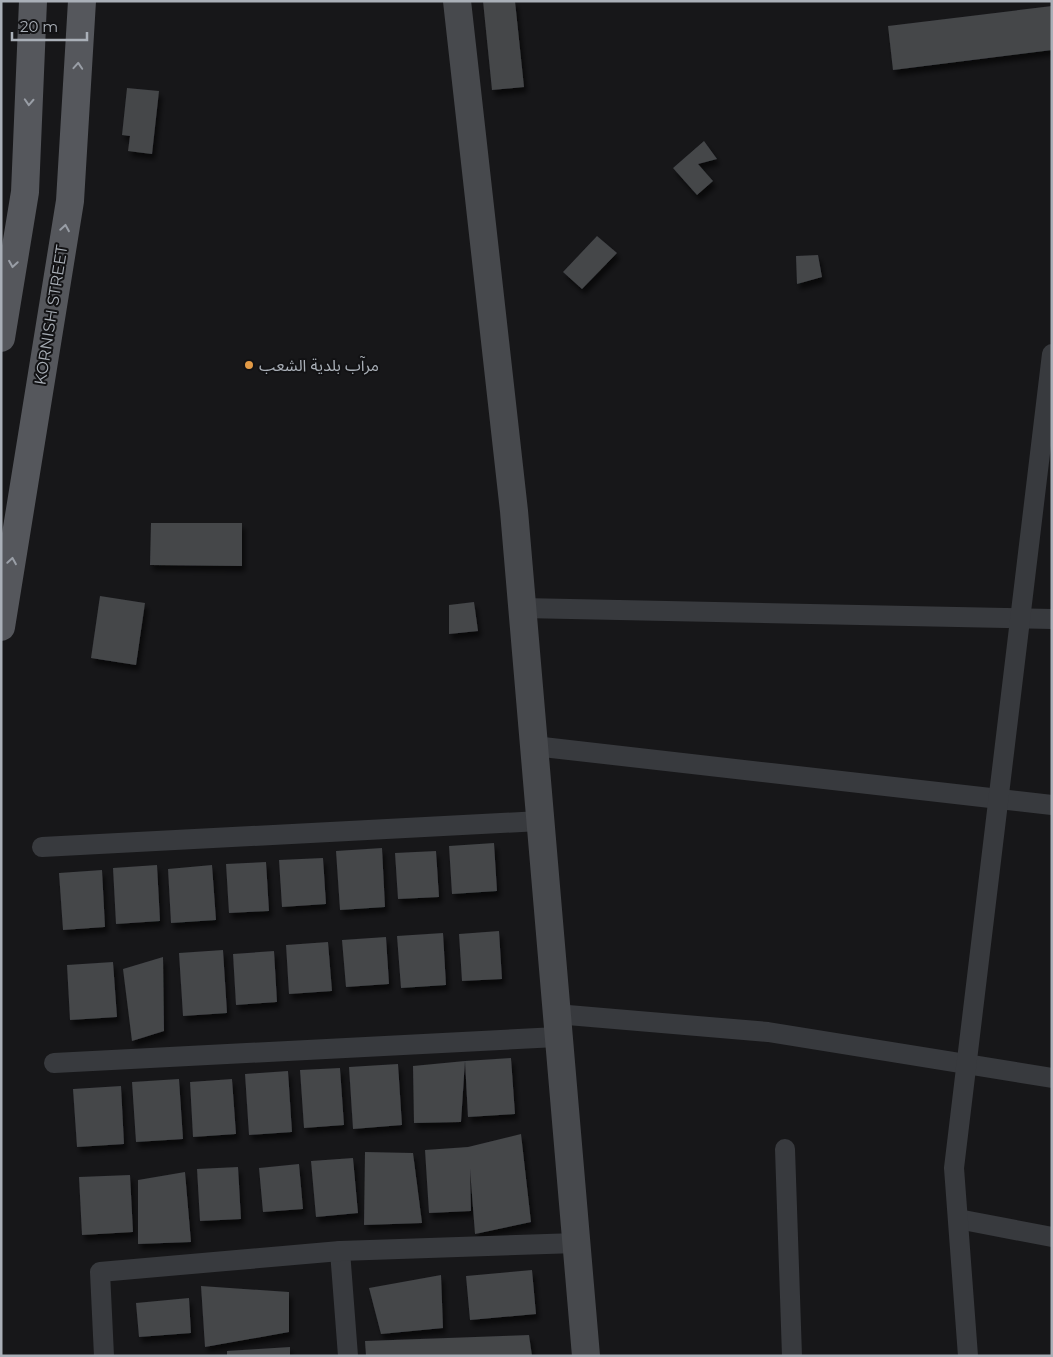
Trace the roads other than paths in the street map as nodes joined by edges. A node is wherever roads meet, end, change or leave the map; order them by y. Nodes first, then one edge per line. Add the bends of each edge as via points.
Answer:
1 (34, 1) edge
2 (82, 1) edge
3 (457, 1) edge
4 (1, 338) edge
5 (1052, 354) edge
6 (522, 608) junction
7 (1021, 618) junction
8 (1052, 619) edge
9 (1, 627) edge
10 (534, 746) junction
11 (999, 798) junction
12 (1052, 805) edge
13 (540, 821) junction
14 (42, 847) dead end
15 (557, 1026) junction
16 (54, 1063) dead end
17 (967, 1064) junction
18 (1052, 1078) edge
19 (785, 1149) dead end
20 (958, 1219) junction
21 (1052, 1237) edge
22 (577, 1243) junction
23 (340, 1251) junction
24 (104, 1356) edge
25 (348, 1356) edge
26 (586, 1356) edge
27 (792, 1356) edge
28 (968, 1356) edge

1 -> 4 main road via 25,192
9 -> 2 main road, KORNISH STREET via 70,201
3 - 6 street
5 - 7 street
6 - 7 street
6 - 10 street
7 - 8 street
7 - 11 street
10 - 11 street
10 - 13 street
11 - 12 street
11 - 17 street
13 - 14 street
13 - 15 street
15 - 16 street
15 - 17 street via 768,1032
15 - 22 street
17 - 18 street
17 - 20 street via 954,1168
19 - 27 street
20 - 21 street
20 - 28 street
22 - 23 street
22 - 26 street
23 - 24 street via 100,1272
23 - 25 street

